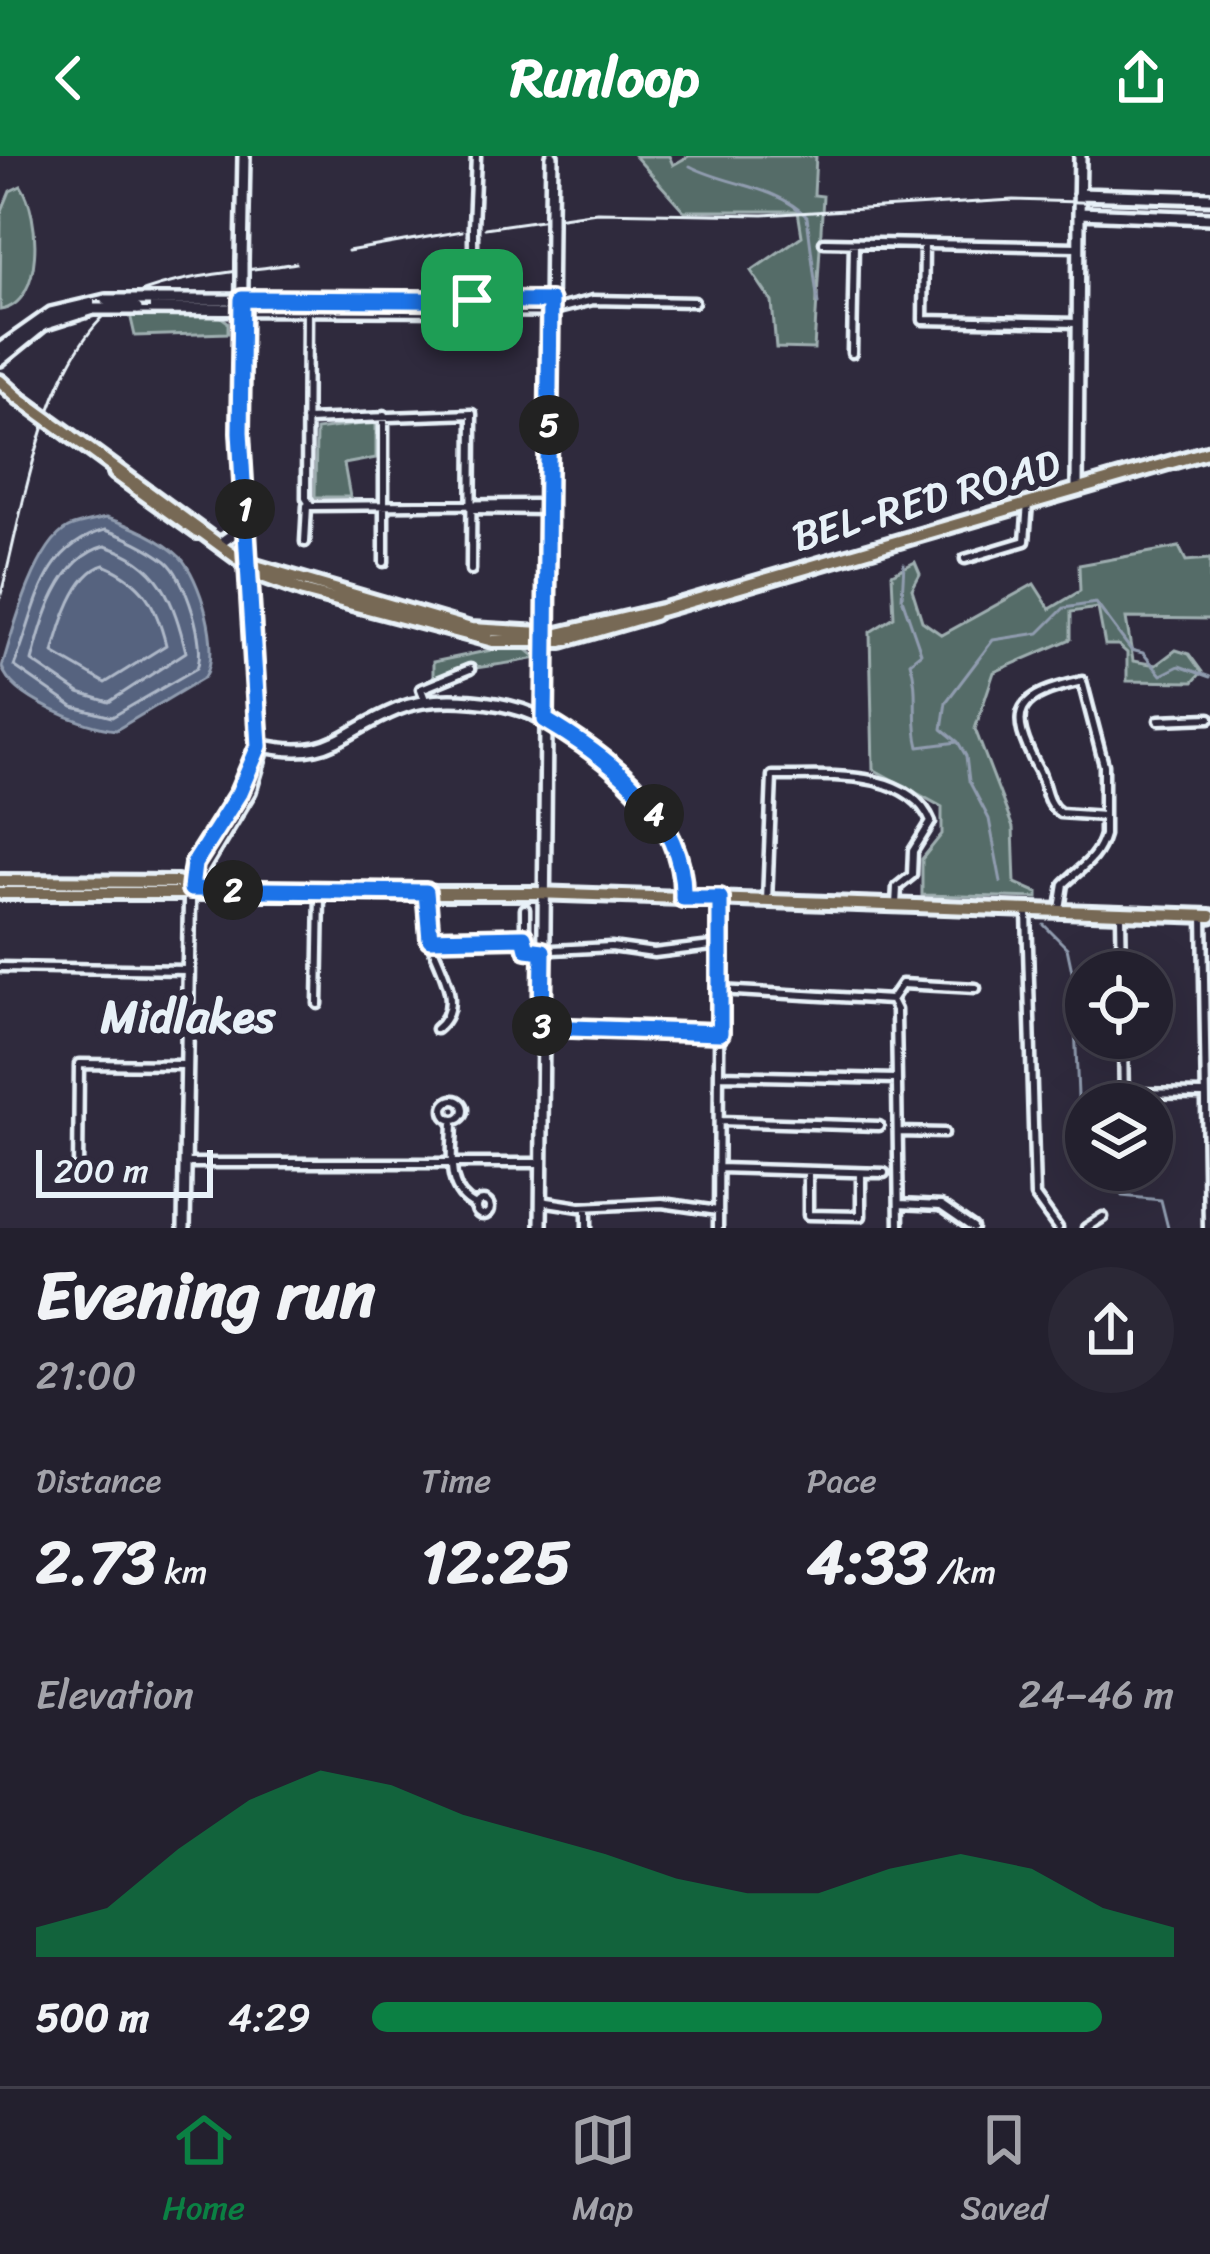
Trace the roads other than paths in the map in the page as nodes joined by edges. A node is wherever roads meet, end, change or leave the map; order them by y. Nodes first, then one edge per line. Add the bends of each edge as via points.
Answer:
1 (244, 156) edge
2 (476, 156) edge
3 (552, 156) edge
4 (1080, 156) edge
5 (1079, 194) junction
6 (1210, 199) edge
7 (1079, 215) junction
8 (1210, 218) edge
9 (824, 242) dead end
10 (854, 243) junction
11 (924, 244) junction
12 (1077, 247) junction
13 (1078, 282) junction
14 (472, 300) junction
15 (694, 302) dead end
16 (242, 305) junction
17 (307, 305) junction
18 (550, 306) junction
19 (60, 313) junction
20 (1078, 323) junction
21 (27, 331) junction
22 (0, 349) edge
23 (852, 352) dead end
24 (0, 360) edge
25 (0, 386) edge
26 (384, 415) junction
27 (306, 420) junction
28 (1210, 451) edge
29 (1077, 489) junction
30 (1028, 503) junction
31 (308, 505) junction
32 (384, 507) junction
33 (472, 508) junction
34 (548, 509) junction
35 (246, 525) junction
36 (305, 542) dead end
37 (218, 543) junction
38 (965, 559) dead end
39 (383, 562) dead end
40 (249, 564) junction
41 (471, 570) dead end
42 (547, 639) junction
43 (470, 669) dead end
44 (425, 702) junction
45 (1210, 718) edge
46 (545, 720) junction
47 (1159, 720) dead end
48 (259, 746) junction
49 (1104, 816) junction
50 (0, 881) edge
51 (191, 889) junction
52 (320, 891) junction
53 (426, 892) junction
54 (0, 893) edge
55 (545, 893) junction
56 (683, 898) junction
57 (720, 898) junction
58 (766, 901) junction
59 (896, 905) junction
60 (525, 909) dead end
61 (1027, 909) junction
62 (1060, 910) junction
63 (1121, 912) junction
64 (1206, 916) edge
65 (524, 937) junction
66 (430, 939) junction
67 (720, 945) junction
68 (543, 951) junction
69 (1122, 951) edge
70 (0, 967) edge
71 (186, 970) junction
72 (976, 988) dead end
73 (719, 990) junction
74 (891, 1000) junction
75 (318, 1004) dead end
76 (542, 1027) junction
77 (436, 1030) dead end
78 (720, 1033) junction
79 (186, 1065) junction
80 (721, 1075) junction
81 (896, 1078) junction
82 (1173, 1094) edge
83 (1205, 1094) junction
84 (453, 1120) dead end
85 (720, 1121) junction
86 (879, 1126) dead end
87 (898, 1132) junction
88 (944, 1133) dead end
89 (184, 1162) junction
90 (452, 1162) junction
91 (541, 1163) junction
92 (719, 1168) junction
93 (808, 1171) junction
94 (78, 1173) dead end
95 (861, 1173) junction
96 (884, 1173) dead end
97 (541, 1201) junction
98 (899, 1204) junction
99 (476, 1206) dead end
100 (587, 1207) junction
101 (718, 1211) junction
102 (1103, 1217) dead end
103 (971, 1225) edge
104 (184, 1228) edge
105 (541, 1228) edge
106 (587, 1228) edge
107 (718, 1228) edge
108 (898, 1228) edge
109 (1058, 1228) edge
110 (1086, 1228) edge
111 (1208, 1228) edge

1 - 16 street, bridge
2 - 14 street
3 - 18 street
4 - 5 street
5 - 6 street
5 - 7 street
7 - 8 street
7 - 12 street
7 - 13 street
9 - 10 street
10 - 11 street
10 - 23 street
11 - 12 street
11 - 20 street via 923,320
12 - 13 street
13 - 20 street
14 - 17 street
14 - 18 street
15 - 18 street
16 - 17 street
16 - 19 street, bridge
16 - 19 street, bridge via 106,300
16 - 35 street
17 - 18 street
17 - 27 street
18 - 34 street
19 - 21 street
20 - 29 street
21 - 22 street
21 - 24 street
25 - 37 main road, BEL-RED ROAD, bridge
26 - 27 street
26 - 32 street
26 - 33 street via 472,414
27 - 31 street
28 - 29 main road, BEL-RED ROAD
29 - 30 main road, BEL-RED ROAD
30 - 38 street via 1025,541
30 - 42 main road, BEL-RED ROAD
31 - 32 street
31 - 36 street
32 - 33 street
32 - 39 street
33 - 34 street
33 - 41 street
34 - 42 street
35 - 37 street
35 - 40 street
37 - 40 main road, BEL-RED ROAD
40 - 42 main road, BEL-RED ROAD via 432,624
40 - 48 street
42 - 46 street
43 - 44 street via 421,689
44 - 46 street via 481,704
44 - 48 street via 316,752
45 - 47 street
46 - 55 street
46 - 56 street via 595,749 642,796 668,838
48 - 51 street via 250,791
49 - 49 street via 1104,765 1082,681 1035,692 1024,707 1022,740 1055,810
49 - 62 street via 1101,845 1064,884
50 - 51 main road via 177,882
51 - 52 main road
51 - 54 main road
51 - 71 street
52 - 53 main road
52 - 75 street
53 - 55 main road
53 - 66 street
55 - 56 main road
55 - 68 street
56 - 57 main road
57 - 58 main road
57 - 67 street
58 - 59 main road
58 - 59 street via 772,776 873,780 923,809 931,826 913,851 912,875 897,887
59 - 61 main road
60 - 65 street
61 - 62 main road
61 - 109 street via 1035,1196
62 - 63 main road
63 - 64 main road
63 - 69 street
64 - 83 street
65 - 66 street
65 - 68 street via 527,949
66 - 77 street via 448,982
67 - 68 street
67 - 73 street
68 - 76 street
70 - 71 street
71 - 79 street
72 - 74 street via 902,984
73 - 74 street
73 - 78 street
74 - 81 street
76 - 78 street
76 - 91 street
78 - 80 street
79 - 89 street
79 - 94 street via 80,1064
80 - 81 street
80 - 85 street
81 - 87 street
82 - 83 street
83 - 111 street
84 - 90 street
85 - 86 street
85 - 92 street
87 - 88 street
87 - 98 street
89 - 90 street
89 - 104 street
90 - 91 street
90 - 99 street via 457,1192
91 - 97 street
92 - 93 street
92 - 101 street
93 - 95 street
93 - 95 street via 808,1215 860,1216
95 - 96 street
97 - 100 street
97 - 105 street
98 - 103 street via 941,1206
98 - 108 street
100 - 101 street via 662,1203
100 - 106 street
101 - 107 street
102 - 110 street

